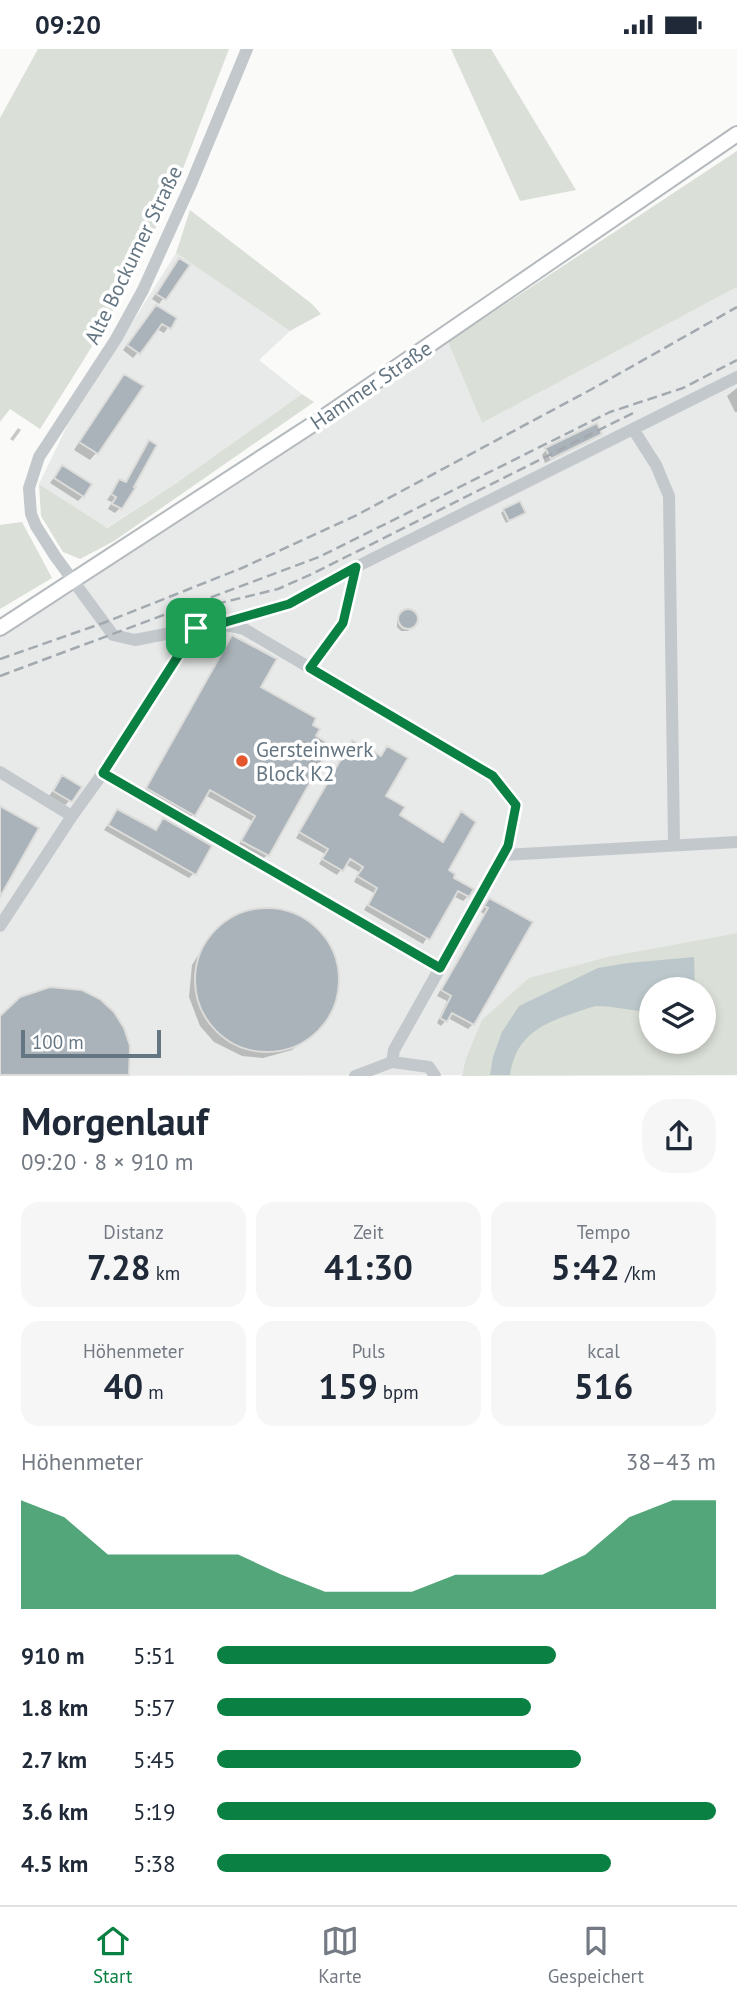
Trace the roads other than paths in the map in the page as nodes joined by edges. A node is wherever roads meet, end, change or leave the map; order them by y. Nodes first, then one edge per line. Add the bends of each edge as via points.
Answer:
1 (247, 49) edge
2 (737, 134) edge
3 (737, 377) edge
4 (633, 429) junction
5 (356, 567) junction
6 (74, 581) junction
7 (219, 624) junction
8 (0, 628) edge
9 (196, 628) junction
10 (310, 668) junction
11 (0, 772) edge
12 (103, 773) junction
13 (72, 815) junction
14 (737, 842) edge
15 (674, 844) junction
16 (503, 855) junction
17 (0, 926) edge
18 (440, 968) junction
19 (392, 1062) junction
20 (355, 1076) edge
21 (435, 1076) edge

1 - 6 street, Alte Bockumer Straße via 143,289 32,473 31,514
2 - 6 main road, Hammer Straße via 336,409
3 - 4 street, Alte Bockumer Straße
4 - 5 street, Alte Bockumer Straße
4 - 15 street via 669,496
5 - 7 street, Alte Bockumer Straße via 289,604
5 - 10 street via 343,623
6 - 8 main road, Hammer Straße
6 - 9 street, Alte Bockumer Straße via 113,635 135,640
7 - 9 street, Alte Bockumer Straße
7 - 10 street via 244,629
9 - 12 street
10 - 16 street via 493,776 516,805
11 - 13 street
12 - 13 street
12 - 18 street
13 - 17 street
14 - 15 street
15 - 16 street
16 - 18 street
18 - 19 street via 394,1050
19 - 20 street
19 - 21 street via 429,1067

